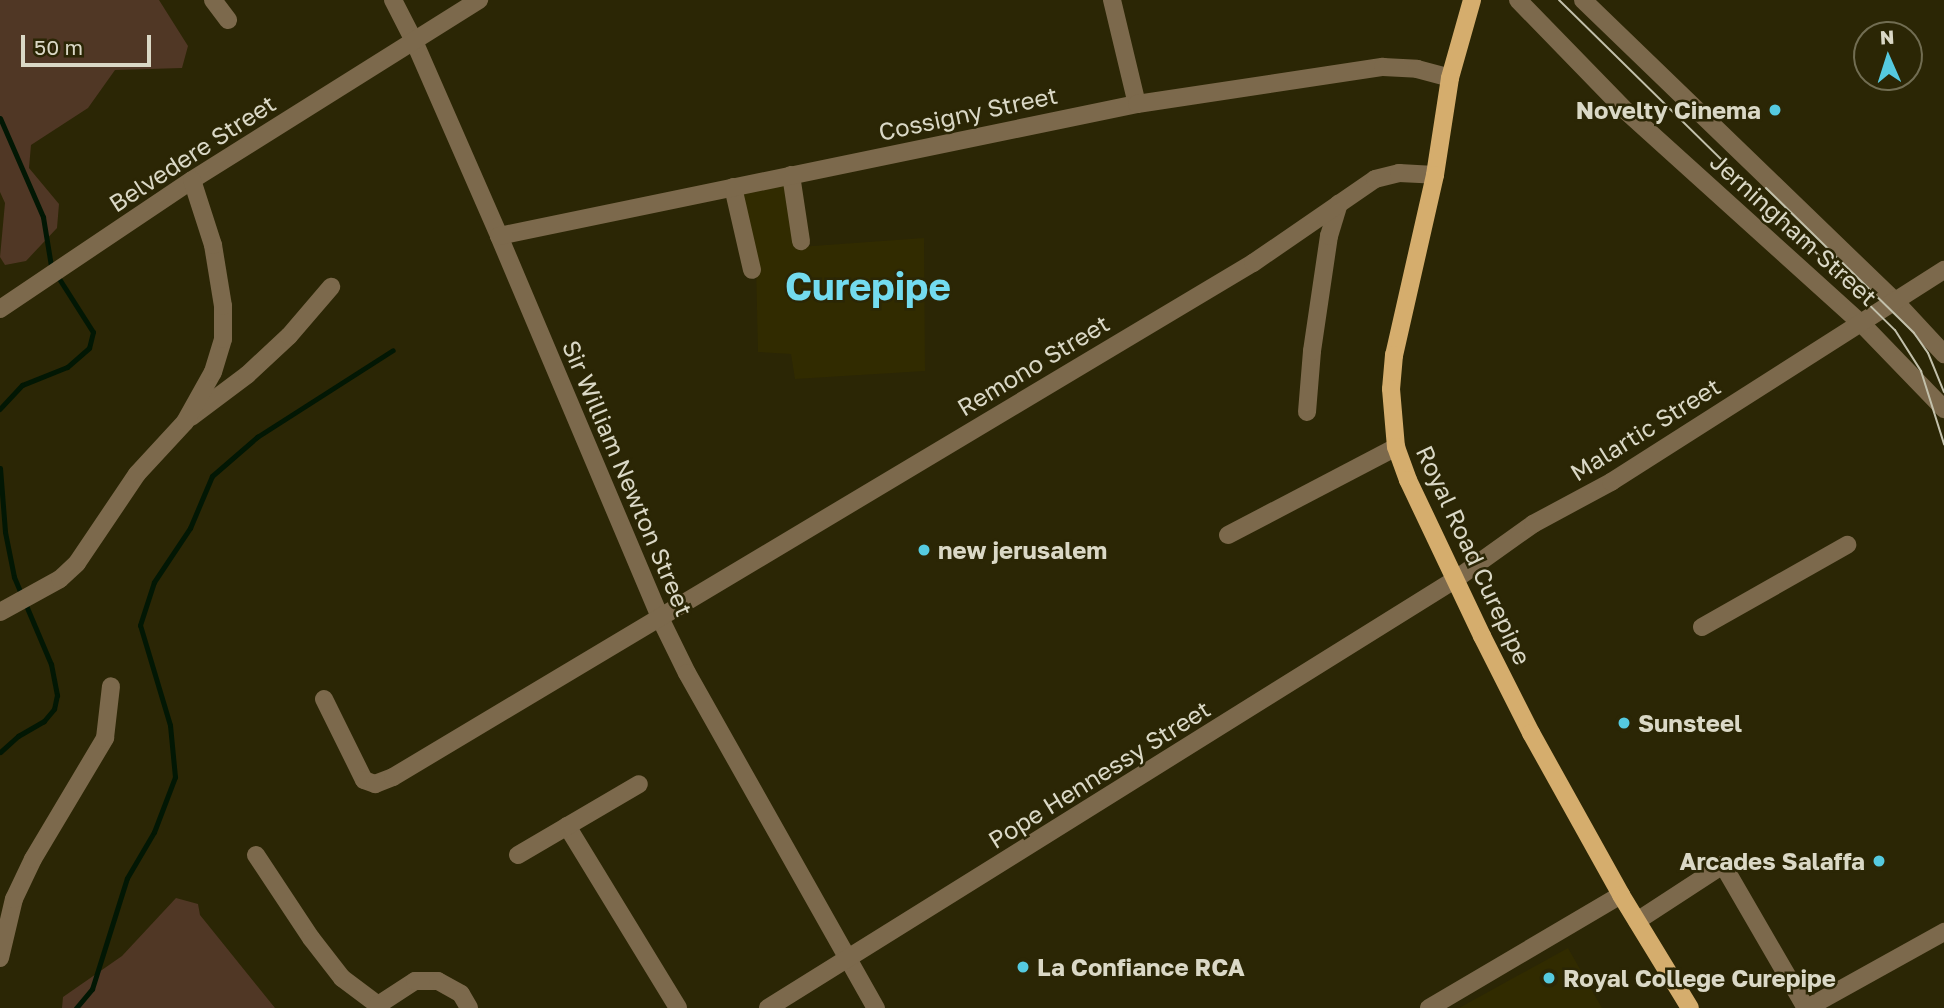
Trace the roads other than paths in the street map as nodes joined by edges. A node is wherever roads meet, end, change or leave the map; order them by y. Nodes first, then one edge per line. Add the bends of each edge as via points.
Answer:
1 (213, 0) edge
2 (393, 0) edge
3 (479, 0) edge
4 (1112, 0) edge
5 (1472, 0) edge
6 (1518, 0) edge
7 (1583, 0) edge
8 (228, 20) dead end
9 (414, 41) junction
10 (1450, 78) junction
11 (1137, 104) junction
12 (791, 175) junction
13 (1435, 175) junction
14 (192, 180) junction
15 (733, 187) junction
16 (1339, 204) junction
17 (499, 236) junction
18 (801, 240) dead end
19 (752, 270) dead end
20 (1944, 270) edge
21 (331, 287) dead end
22 (1894, 300) junction
23 (0, 309) edge
24 (1861, 323) junction
25 (1944, 354) edge
26 (1944, 409) edge
27 (1307, 412) dead end
28 (185, 422) junction
29 (1396, 447) junction
30 (1228, 535) dead end
31 (1847, 545) dead end
32 (1456, 579) junction
33 (6, 608) edge
34 (660, 618) junction
35 (1702, 626) dead end
36 (111, 686) dead end
37 (324, 699) dead end
38 (639, 784) dead end
39 (567, 826) junction
40 (256, 855) dead end
41 (518, 855) dead end
42 (1621, 895) junction
43 (1637, 921) junction
44 (1944, 932) edge
45 (0, 958) edge
46 (849, 959) junction
47 (377, 1007) edge
48 (469, 1008) edge
49 (678, 1008) edge
50 (768, 1008) edge
51 (876, 1008) edge
52 (1429, 1008) edge
53 (1690, 1008) edge
54 (1807, 1008) edge

1 - 8 street
2 - 9 street, Sir William Newton Street
3 - 9 street, Belvedere Street
4 - 11 street
5 - 10 main road, Royal Road Curepipe
6 - 24 street, Jerningham Street via 1626,111
7 - 22 street, Jerningham Street
9 - 14 street, Belvedere Street
9 - 17 street, Sir William Newton Street
10 - 11 street, Cossigny Street via 1417,69 1383,67
10 - 13 main road, Royal Road Curepipe
11 - 12 street, Cossigny Street
12 - 15 street, Cossigny Street
12 - 18 street
13 - 16 street, Remono Street via 1399,173 1375,179
13 - 29 main road, Royal Road Curepipe via 1394,355 1391,389
14 - 23 street, Belvedere Street
14 - 28 street via 220,277 223,339 213,372
15 - 17 street, Cossigny Street
15 - 19 street
16 - 27 street via 1329,236
16 - 34 street, Remono Street via 1253,263
17 - 34 street, Sir William Newton Street
20 - 22 street, Malartic Street
21 - 28 street via 247,375
22 - 24 street, Malartic Street
22 - 25 street, Jerningham Street
24 - 26 street, Jerningham Street
24 - 32 street, Malartic Street via 1611,482 1533,524
28 - 33 street via 137,474 78,563 60,579
29 - 30 street
29 - 32 main road, Royal Road Curepipe
31 - 35 street
32 - 42 main road, Royal Road Curepipe via 1531,733
32 - 46 street, Pope Hennessy Street
34 - 37 street, Remono Street via 375,784 364,780
34 - 46 street, Sir William Newton Street
36 - 45 street via 105,738 14,899
38 - 39 street
39 - 41 street
39 - 49 street
40 - 47 street via 342,978
42 - 43 main road, Royal Road Curepipe
42 - 52 street
43 - 53 main road, Royal Road Curepipe
43 - 54 street via 1723,865
44 - 54 street
46 - 50 street, Pope Hennessy Street
46 - 51 street, Sir William Newton Street
47 - 48 street via 415,981 438,981 461,994

